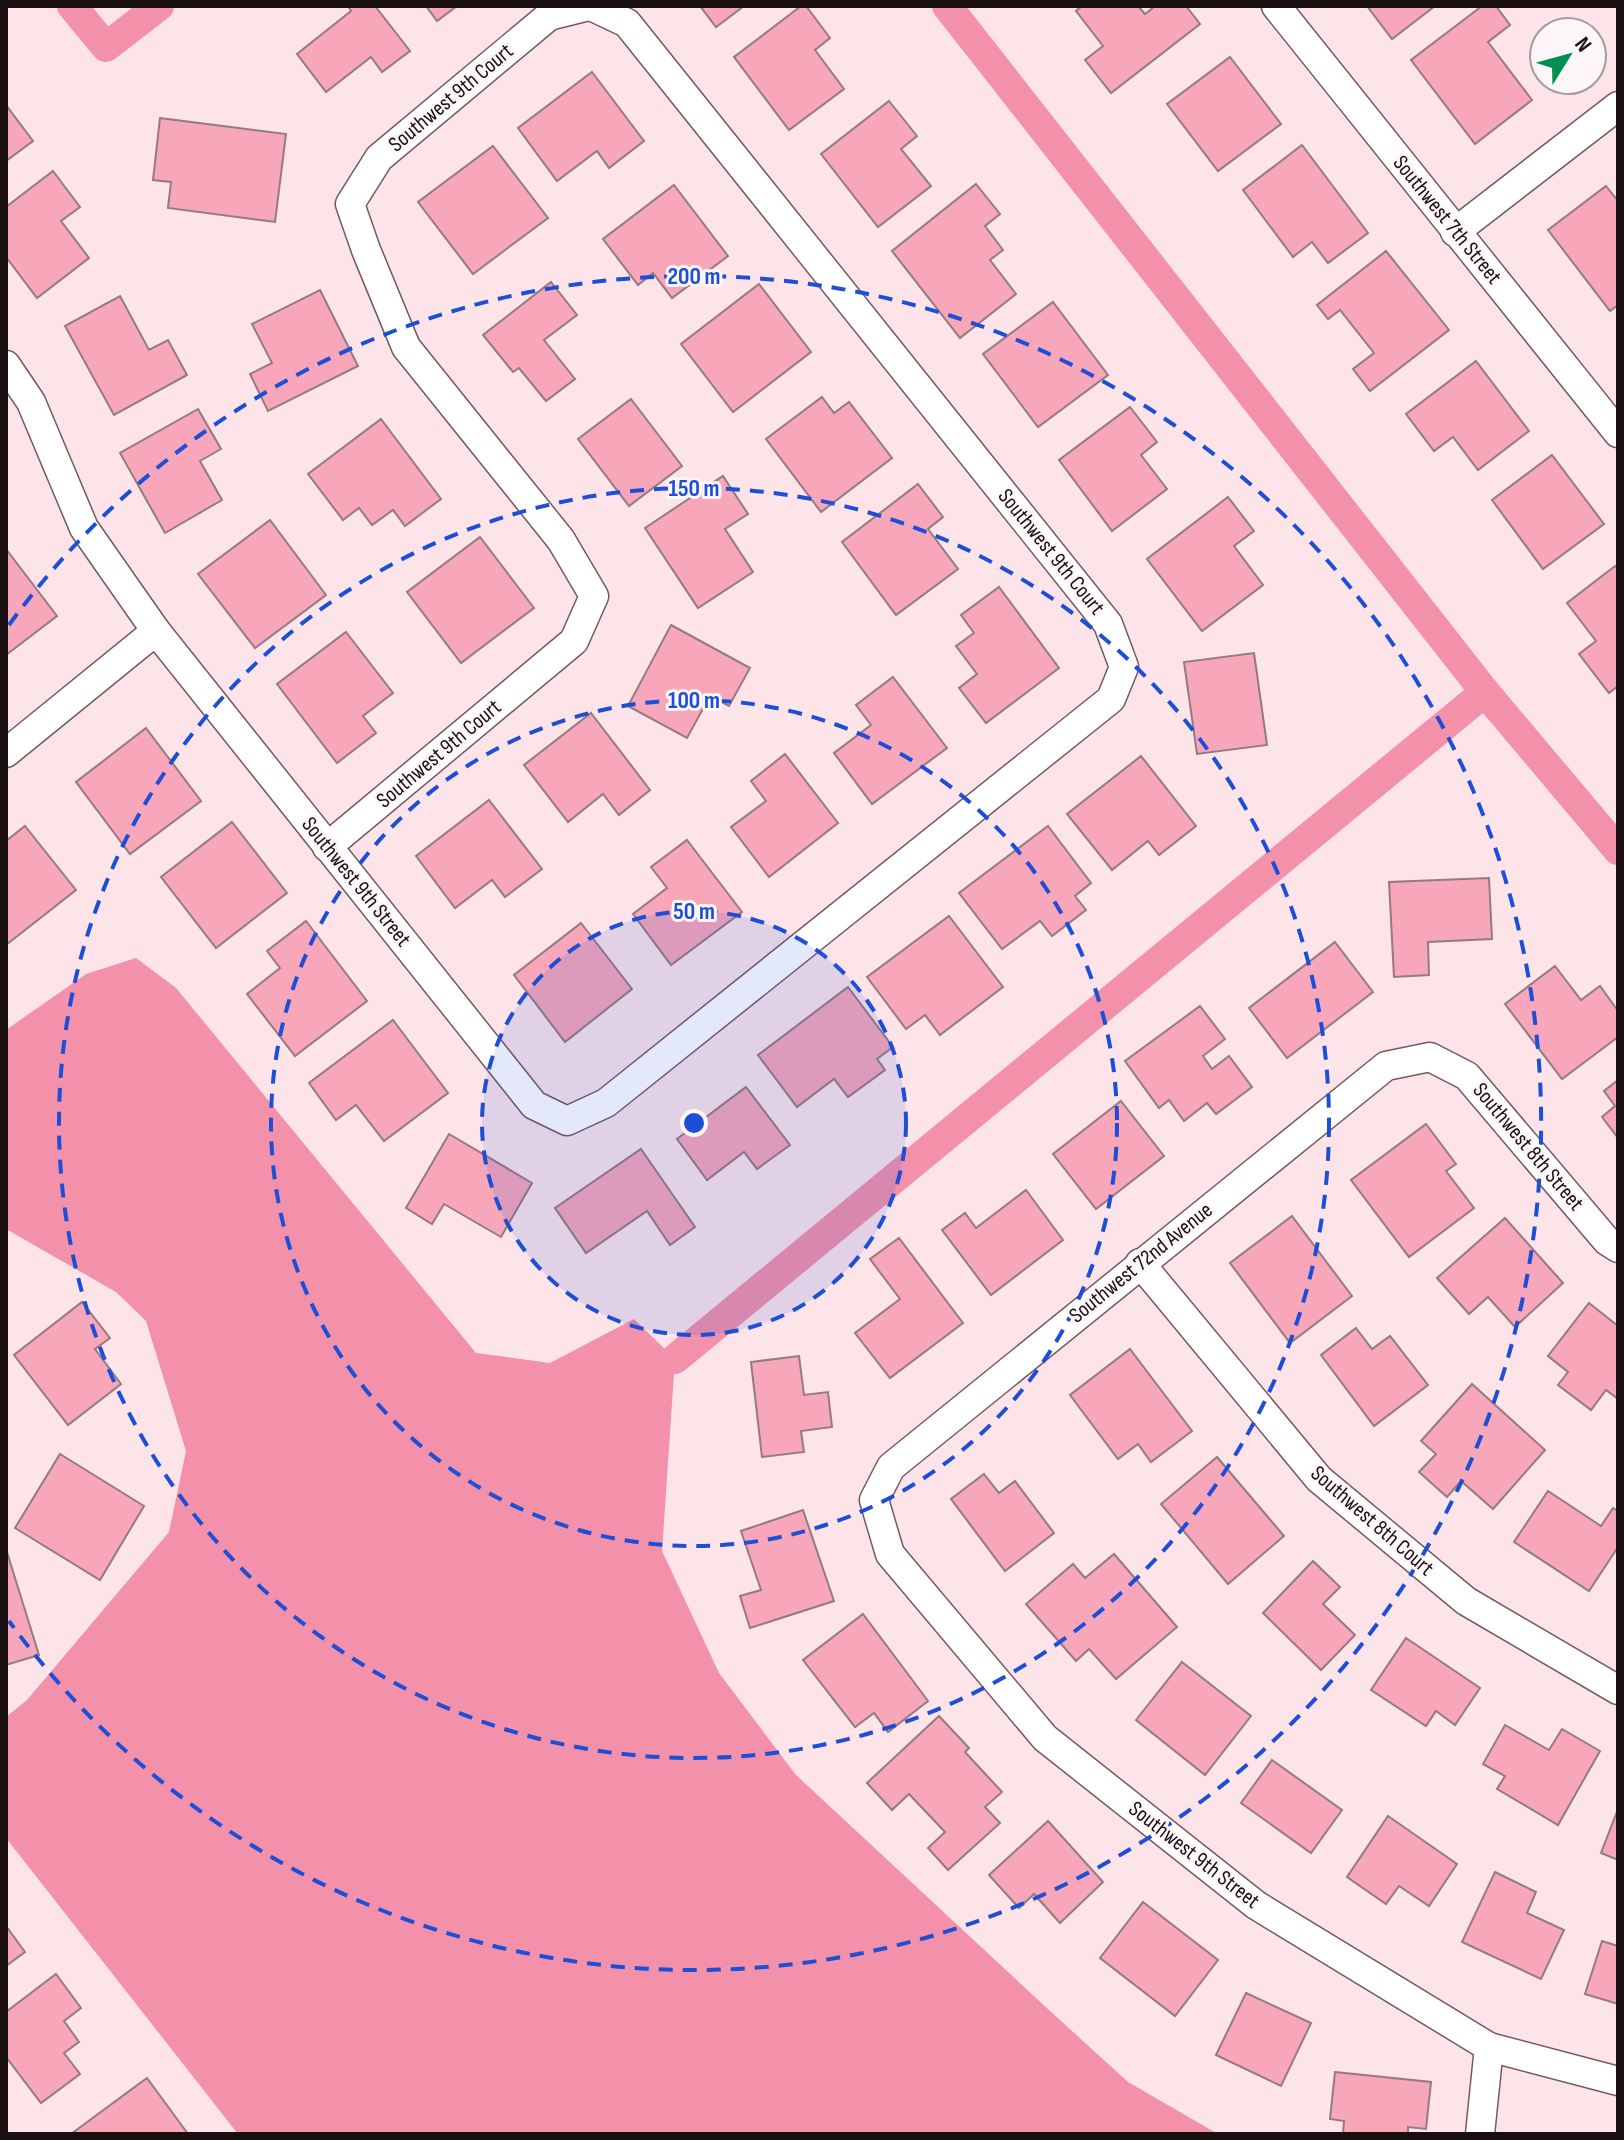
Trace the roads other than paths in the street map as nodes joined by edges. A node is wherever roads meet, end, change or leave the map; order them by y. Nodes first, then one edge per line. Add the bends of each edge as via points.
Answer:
1 (590, 6) edge
2 (1276, 6) edge
3 (1618, 106) edge
4 (1455, 232) junction
5 (6, 365) edge
6 (1618, 433) edge
7 (156, 631) junction
8 (6, 753) edge
9 (327, 847) junction
10 (1430, 1057) joint
11 (567, 1121) joint
12 (1618, 1248) edge
13 (1140, 1263) junction
14 (874, 1500) joint
15 (1618, 1690) edge
16 (1489, 2047) junction
17 (1618, 2081) edge
18 (1480, 2134) edge

1 - 9 street, Southwest 9th Court via 549,16 379,158 350,204 406,347 561,540 594,596 574,641
1 - 11 street, Southwest 9th Court via 627,23 1108,624 1124,667 1111,699 606,1103
2 - 4 street, Southwest 7th Street
3 - 4 street
4 - 6 street, Southwest 7th Street
5 - 7 street, Southwest 9th Street via 31,402 84,528
7 - 8 street
7 - 9 street, Southwest 9th Street
9 - 11 street, Southwest 9th Street via 534,1105
10 - 12 street, Southwest 8th Street via 1467,1076
10 - 13 street, Southwest 72nd Avenue via 1386,1066
13 - 14 street, Southwest 72nd Avenue via 891,1467
13 - 15 street, Southwest 8th Court via 1319,1479 1466,1601
14 - 16 street, Southwest 9th Street via 890,1554 1045,1738 1256,1905
16 - 17 street, Southwest 9th Street
16 - 18 street

